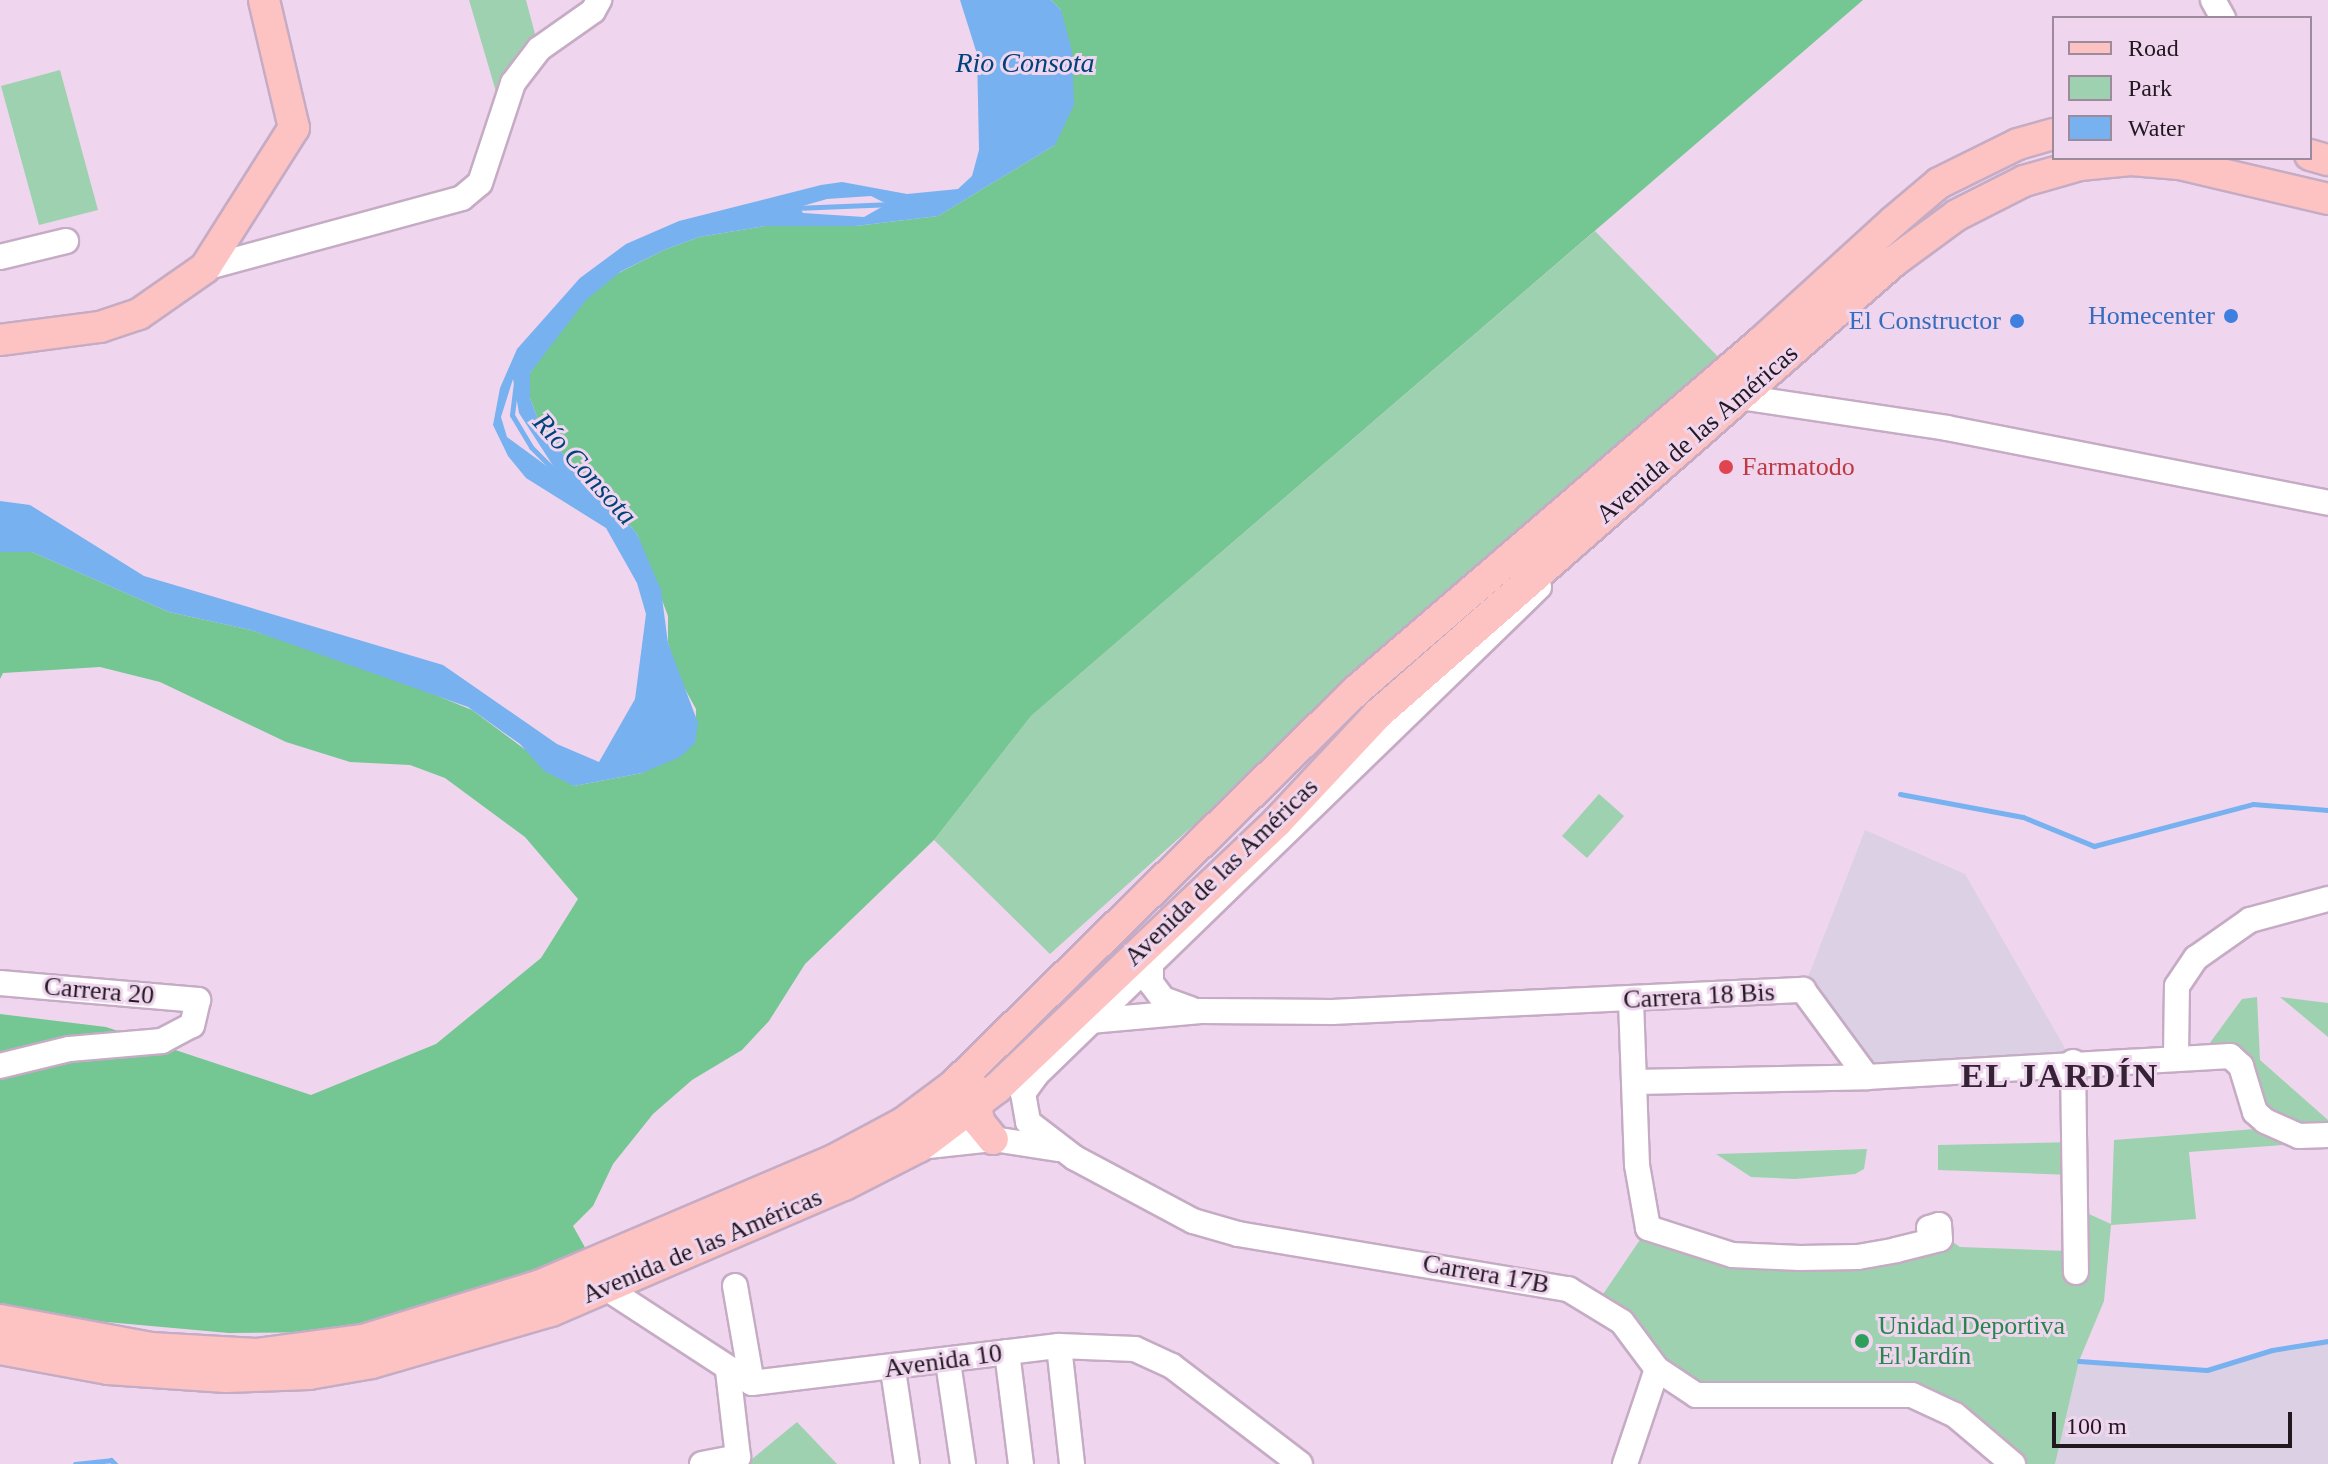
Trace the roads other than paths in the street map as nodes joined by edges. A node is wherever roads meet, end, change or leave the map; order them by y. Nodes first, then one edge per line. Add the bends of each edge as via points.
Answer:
1 (264, 0) edge
2 (599, 0) edge
3 (2052, 135) edge
4 (2328, 199) edge
5 (66, 241) dead end
6 (0, 257) edge
7 (205, 268) junction
8 (0, 340) edge
9 (1760, 343) junction
10 (1740, 397) junction
11 (2328, 503) edge
12 (1591, 527) junction
13 (1268, 775) junction
14 (2328, 899) edge
15 (1154, 937) junction
16 (1149, 967) junction
17 (0, 983) edge
18 (1631, 1001) junction
19 (1037, 1004) junction
20 (1201, 1011) junction
21 (1094, 1020) junction
22 (1061, 1028) junction
23 (2176, 1056) junction
24 (2073, 1062) junction
25 (0, 1066) edge
26 (1867, 1077) junction
27 (1635, 1082) junction
28 (973, 1106) junction
29 (2328, 1135) edge
30 (993, 1139) junction
31 (919, 1147) junction
32 (1061, 1149) junction
33 (1931, 1239) dead end
34 (2076, 1272) dead end
35 (599, 1276) junction
36 (735, 1286) dead end
37 (0, 1320) edge
38 (1059, 1346) junction
39 (0, 1349) edge
40 (1007, 1352) junction
41 (948, 1362) junction
42 (1657, 1369) junction
43 (893, 1370) junction
44 (728, 1371) junction
45 (752, 1383) junction
46 (1696, 1395) junction
47 (1648, 1410) junction
48 (702, 1464) edge
49 (907, 1464) edge
50 (963, 1464) edge
51 (1021, 1464) edge
52 (1072, 1464) edge
53 (1300, 1464) edge
54 (1625, 1464) edge
55 (2013, 1464) edge

1 - 7 main road via 294,128
2 - 7 street via 593,11 539,49 513,83 480,183 462,198
3 - 9 main road, Avenida de las Américas via 2018,144 1939,183
4 - 10 main road, Avenida de las Américas via 2179,164 2131,160 2080,165 2024,181 1957,215 1893,262
5 - 6 street
7 - 8 main road via 139,314 100,327
9 - 10 main road via 1730,383
9 - 13 main road, Avenida de las Américas via 1492,570
10 - 11 street via 1947,428
10 - 12 main road, Avenida de las Américas
12 - 15 main road, Avenida de las Américas via 1378,714 1277,822
12 - 16 street via 1519,610
13 - 15 main road via 1279,786 1276,801 1193,885
13 - 19 main road, Avenida de las Américas
14 - 23 street via 2250,920 2196,958 2177,986
15 - 16 street
15 - 22 main road, Avenida de las Américas
16 - 20 street, Carrera 18 Bis via 1151,983 1163,999
16 - 21 street
17 - 25 street, Carrera 20 via 198,1000 192,1025 162,1041 69,1049
18 - 20 street, Carrera 18 Bis
18 - 26 street, Carrera 18 Bis via 1803,990
18 - 27 street
19 - 28 main road via 1026,1027 980,1074 972,1090
19 - 35 main road, Avenida de las Américas via 954,1085 903,1123
20 - 21 street, Carrera 18 Bis
21 - 22 street, Carrera 18 Bis
21 - 32 street, Carrera 17B via 1023,1093 1028,1122
22 - 28 main road, Avenida de las Américas
23 - 24 street
23 - 29 street via 2230,1056 2241,1066 2255,1112 2299,1136
24 - 26 street
24 - 34 street
26 - 27 street
27 - 33 street via 1638,1179 1648,1228 1732,1255 1800,1258 1858,1257
28 - 30 main road
28 - 31 main road, Avenida de las Américas
30 - 31 street, Carrera 17B
30 - 32 street, Carrera 17B
31 - 35 main road, Avenida de las Américas
32 - 42 street, Carrera 17B via 1169,1212 1238,1234 1568,1289 1622,1322
35 - 37 main road, Avenida de las Américas via 303,1351 151,1348
35 - 39 main road, Avenida de las Américas via 485,1334 309,1374 226,1377 108,1369
35 - 44 street
36 - 45 street
38 - 40 street, Avenida 10
38 - 52 street
38 - 53 street, Avenida 10 via 1135,1349 1172,1366
40 - 41 street, Avenida 10
40 - 51 street
41 - 43 street, Avenida 10
41 - 50 street
42 - 46 street, Carrera 17B
42 - 47 street
43 - 45 street, Avenida 10
43 - 49 street
44 - 45 street
44 - 48 street via 738,1457
46 - 47 street
46 - 55 street via 1912,1395 1955,1415
47 - 54 street

